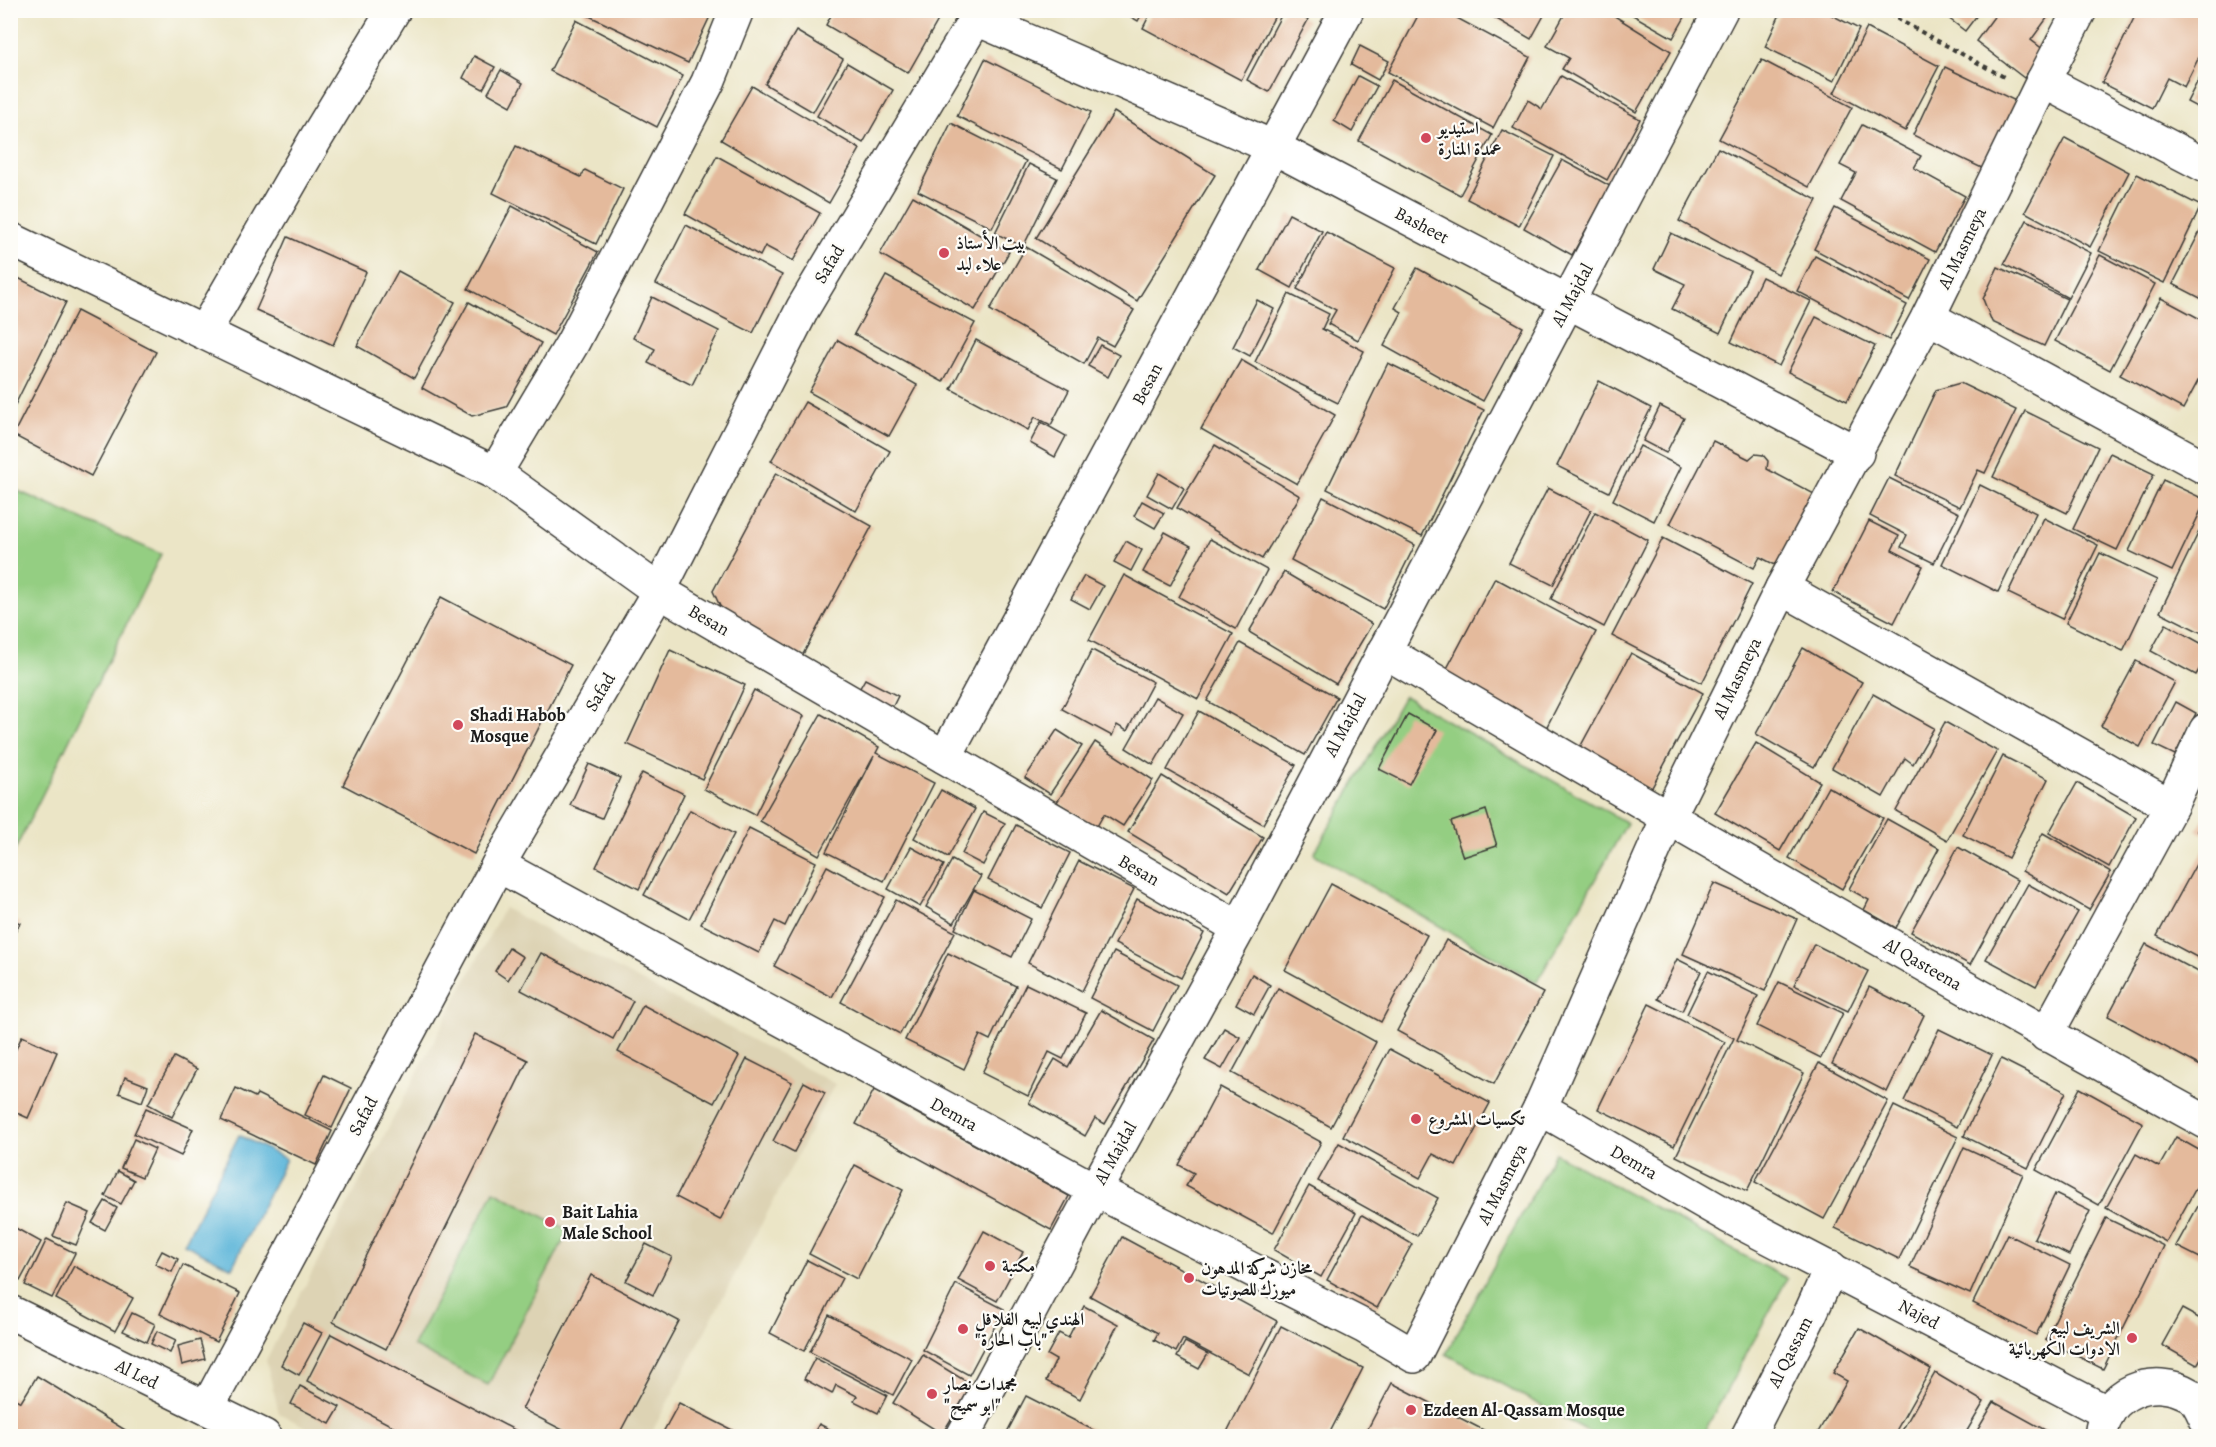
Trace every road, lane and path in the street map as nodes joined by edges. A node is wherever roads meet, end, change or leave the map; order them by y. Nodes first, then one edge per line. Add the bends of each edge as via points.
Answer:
1 (394, 10) edge
2 (737, 10) edge
3 (1347, 10) edge
4 (1721, 10) edge
5 (1881, 10) edge
6 (2080, 10) edge
7 (979, 15) edge
8 (2040, 88) junction
9 (1275, 148) junction
10 (2205, 166) edge
11 (10, 239) edge
12 (1568, 302) junction
13 (1928, 317) junction
14 (204, 332) junction
15 (1857, 453) junction
16 (2205, 468) edge
17 (495, 473) junction
18 (1782, 588) junction
19 (659, 591) junction
20 (1384, 651) junction
21 (2205, 730) edge
22 (945, 757) junction
23 (2171, 806) junction
24 (1654, 810) junction
25 (498, 865) junction
26 (1239, 928) junction
27 (2046, 1035) junction
28 (1540, 1108) junction
29 (2205, 1122) edge
30 (1095, 1190) junction
31 (1728, 1216) joint
32 (1831, 1268) junction
33 (10, 1312) edge
34 (1414, 1356) joint
35 (2201, 1396) edge
36 (207, 1408) junction
37 (2105, 1425) edge
38 (264, 1437) edge
39 (963, 1437) edge
40 (1748, 1437) edge

1 - 14 street
2 - 17 street via 708,82 573,344
3 - 9 street, Besan
4 - 12 street, Al Majdal
5 - 8 path
6 - 8 street, Al Masmeya
7 - 9 street, Basheet
7 - 19 street, Safad via 803,308
8 - 10 street
8 - 13 street, Al Masmeya
9 - 12 street, Basheet
9 - 22 street, Besan
11 - 14 street, Besan
12 - 15 street, Basheet
12 - 20 street, Al Majdal
13 - 15 street, Al Masmeya
13 - 16 street
14 - 17 street, Besan
15 - 18 street, Al Masmeya
17 - 19 street, Besan
18 - 23 street
18 - 24 street, Al Masmeya
19 - 22 street, Besan
19 - 25 street, Safad
20 - 24 street, Al Qasteena
20 - 26 street, Al Majdal
21 - 23 street
22 - 26 street, Besan
23 - 27 street
24 - 27 street, Al Qasteena
24 - 28 street, Al Masmeya
25 - 30 street, Demra
25 - 36 street, Safad
26 - 30 street, Al Majdal
27 - 29 street, Al Qasteena
28 - 31 street, Demra
28 - 34 street, Al Masmeya
30 - 34 street, Demra via 1365,1327
30 - 39 street, Al Majdal
31 - 32 street, Najed
32 - 37 street, Najed
32 - 40 street, Al Qassam
33 - 36 street, Al Led
35 - 37 street via 2151,1385 2134,1389 2119,1399
36 - 38 street, Al Led

